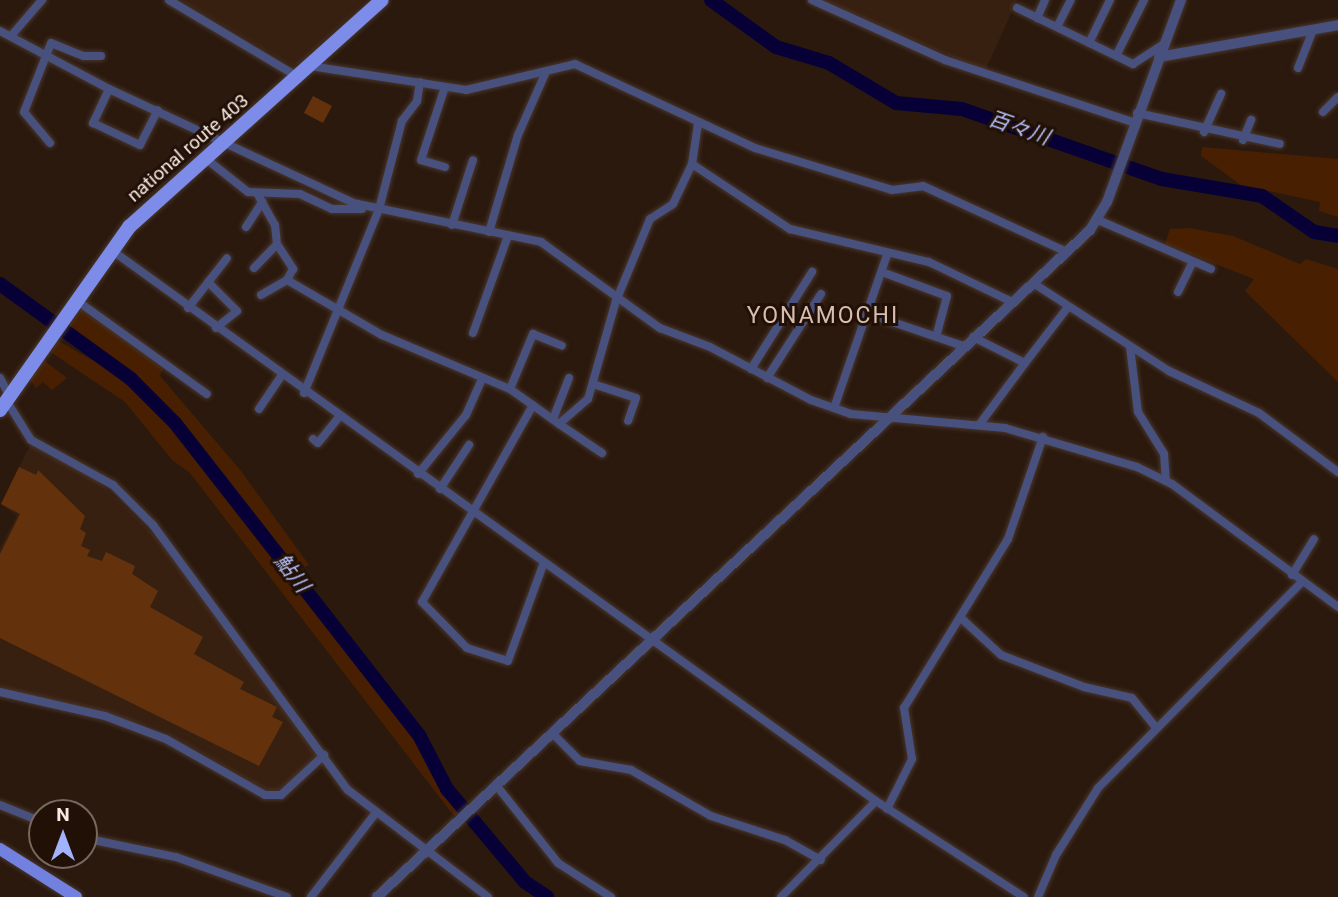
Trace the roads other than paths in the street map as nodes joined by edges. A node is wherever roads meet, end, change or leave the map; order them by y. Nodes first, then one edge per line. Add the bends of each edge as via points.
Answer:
1 (41, 0) edge
2 (169, 0) edge
3 (382, 0) edge
4 (811, 0) edge
5 (1045, 0) edge
6 (1070, 0) edge
7 (1110, 0) edge
8 (1144, 0) edge
9 (1181, 0) edge
10 (1017, 8) dead end
11 (1037, 18) junction
12 (1338, 25) edge
13 (1057, 27) junction
14 (1313, 30) junction
15 (0, 31) edge
16 (11, 36) junction
17 (1089, 43) junction
18 (1164, 44) junction
19 (46, 56) junction
20 (101, 56) dead end
21 (1116, 56) junction
22 (1159, 57) junction
23 (310, 66) junction
24 (1298, 68) dead end
25 (545, 74) junction
26 (299, 77) junction
27 (420, 82) junction
28 (445, 87) junction
29 (109, 89) junction
30 (1221, 94) dead end
31 (1338, 97) edge
32 (158, 110) junction
33 (1323, 112) dead end
34 (1134, 120) junction
35 (1251, 120) dead end
36 (698, 124) junction
37 (1204, 132) junction
38 (1243, 140) junction
39 (224, 142) junction
40 (50, 143) dead end
41 (1280, 144) dead end
42 (205, 158) junction
43 (473, 160) dead end
44 (692, 164) junction
45 (444, 167) dead end
46 (257, 193) junction
47 (262, 202) junction
48 (379, 209) junction
49 (1098, 219) junction
50 (452, 225) junction
51 (246, 227) dead end
52 (489, 232) junction
53 (508, 236) junction
54 (277, 244) junction
55 (110, 248) junction
56 (1067, 252) junction
57 (887, 254) junction
58 (227, 258) dead end
59 (1193, 261) junction
60 (254, 268) dead end
61 (1211, 269) dead end
62 (812, 272) dead end
63 (882, 272) junction
64 (287, 280) junction
65 (208, 282) junction
66 (1033, 283) junction
67 (1178, 287) dead end
68 (821, 294) dead end
69 (261, 295) dead end
70 (74, 298) junction
71 (616, 302) junction
72 (1012, 302) junction
73 (1068, 307) junction
74 (188, 308) junction
75 (334, 311) junction
76 (869, 314) junction
77 (216, 328) junction
78 (473, 333) dead end
79 (937, 334) junction
80 (973, 337) junction
81 (562, 346) dead end
82 (963, 346) junction
83 (1130, 347) junction
84 (1025, 363) junction
85 (751, 369) junction
86 (281, 376) junction
87 (0, 377) edge
88 (569, 378) dead end
89 (767, 378) junction
90 (482, 379) junction
91 (593, 384) junction
92 (510, 389) junction
93 (304, 393) junction
94 (207, 394) dead end
95 (5, 401) edge
96 (533, 405) junction
97 (834, 408) junction
98 (259, 410) dead end
99 (339, 417) junction
100 (888, 418) junction
101 (556, 421) junction
102 (628, 421) dead end
103 (979, 425) junction
104 (1043, 437) junction
105 (317, 442) dead end
106 (468, 445) dead end
107 (602, 453) dead end
108 (1338, 472) edge
109 (418, 474) junction
110 (1166, 481) junction
111 (440, 489) junction
112 (475, 514) junction
113 (1314, 539) dead end
114 (544, 562) junction
115 (1292, 575) junction
116 (1302, 582) junction
117 (1336, 602) edge
118 (961, 618) junction
119 (653, 639) junction
120 (0, 692) edge
121 (1156, 727) junction
122 (552, 734) junction
123 (324, 755) junction
124 (494, 787) junction
125 (876, 802) junction
126 (0, 806) edge
127 (887, 809) junction
128 (375, 814) junction
129 (28, 817) edge
130 (98, 841) edge
131 (0, 849) edge
132 (426, 850) junction
133 (821, 860) junction
134 (76, 897) edge
135 (287, 897) edge
136 (311, 897) edge
137 (377, 897) edge
138 (488, 897) edge
139 (611, 897) edge
140 (781, 897) edge
141 (1024, 897) edge
142 (1038, 897) edge

1 - 16 street
2 - 26 street
3 - 23 highway, national route 403
4 - 34 street via 945,60
5 - 11 street
6 - 13 street
7 - 17 street
8 - 21 street
9 - 18 street
10 - 11 street
11 - 13 street
12 - 14 street
13 - 17 street
14 - 22 street
14 - 24 street
15 - 16 street
16 - 19 street
17 - 21 street
18 - 21 street via 1133,64
18 - 22 street
19 - 20 street via 51,43 60,43 83,56
19 - 29 street
19 - 40 street via 24,112
22 - 34 street
23 - 26 highway, national route 403
23 - 27 street
25 - 28 street via 488,87
25 - 36 street via 575,64
25 - 52 street via 518,135
26 - 39 highway, national route 403
27 - 28 street
27 - 48 street via 417,101 402,121
28 - 45 street via 421,160
29 - 32 street
29 - 32 street via 93,123 140,145
30 - 37 street
31 - 33 street
32 - 39 street
34 - 37 street
34 - 49 street
35 - 38 street
36 - 44 street
36 - 56 street via 892,190 923,186
37 - 38 street
38 - 41 street
39 - 42 highway, national route 403
39 - 48 street via 332,195
42 - 46 street via 248,192
42 - 55 highway, national route 403
43 - 50 street
44 - 57 street via 790,229
44 - 71 street via 673,204 649,219
46 - 47 street
46 - 48 street via 300,194 331,209
47 - 51 street
47 - 54 street via 275,225
48 - 50 street
48 - 75 street
49 - 56 street
49 - 59 street
50 - 52 street
52 - 53 street
53 - 71 street via 541,243
53 - 78 street
54 - 60 street
54 - 64 street via 293,269
55 - 70 highway, national route 403
55 - 74 street
56 - 66 street
57 - 63 street
57 - 72 street via 929,262
58 - 65 street
59 - 61 street
59 - 67 street
62 - 85 street
63 - 76 street
63 - 79 street via 947,296
64 - 69 street via 276,282
64 - 75 street
65 - 74 street
65 - 77 street via 237,311
66 - 72 street
66 - 73 street
68 - 89 street
70 - 94 street
70 - 95 highway, national route 403
71 - 85 street
71 - 91 street
72 - 80 street
73 - 83 street
73 - 84 street
74 - 77 street
75 - 90 street
75 - 93 street via 324,352
76 - 79 street
76 - 97 street
77 - 86 street
79 - 82 street
80 - 82 street
80 - 84 street
81 - 92 street via 533,334
82 - 100 street
83 - 108 street via 1259,413
83 - 110 street via 1138,412 1164,454
84 - 103 street
85 - 89 street
86 - 93 street
86 - 98 street
87 - 95 street
88 - 101 street
89 - 97 street
90 - 92 street
90 - 109 street via 466,415
91 - 101 street via 587,399
91 - 102 street via 636,398
92 - 96 street
93 - 99 street
95 - 123 street via 31,440 113,485 153,525
96 - 101 street
96 - 112 street
97 - 100 street
99 - 105 street
99 - 109 street
100 - 103 street
100 - 119 street
101 - 107 street
103 - 104 street
104 - 110 street
104 - 118 street via 1012,530
106 - 111 street
109 - 111 street
110 - 115 street
111 - 112 street
112 - 114 street
112 - 114 street via 422,602 467,649 509,661
113 - 115 street
114 - 119 street
115 - 116 street
116 - 117 street
116 - 121 street via 1284,606
118 - 121 street via 1001,655 1084,687 1132,698
118 - 127 street via 904,708 912,759
119 - 122 street
119 - 125 street
120 - 123 street via 157,735 265,795 281,795
121 - 142 street via 1090,800 1056,855
122 - 124 street
122 - 133 street via 580,761 631,770 711,816 785,840
123 - 128 street via 348,790
124 - 132 street
124 - 139 street via 558,863
125 - 127 street
125 - 133 street
126 - 129 street
127 - 141 street
128 - 132 street
128 - 136 street
130 - 135 street via 176,857
131 - 134 main road
132 - 137 street
132 - 138 street
133 - 140 street

